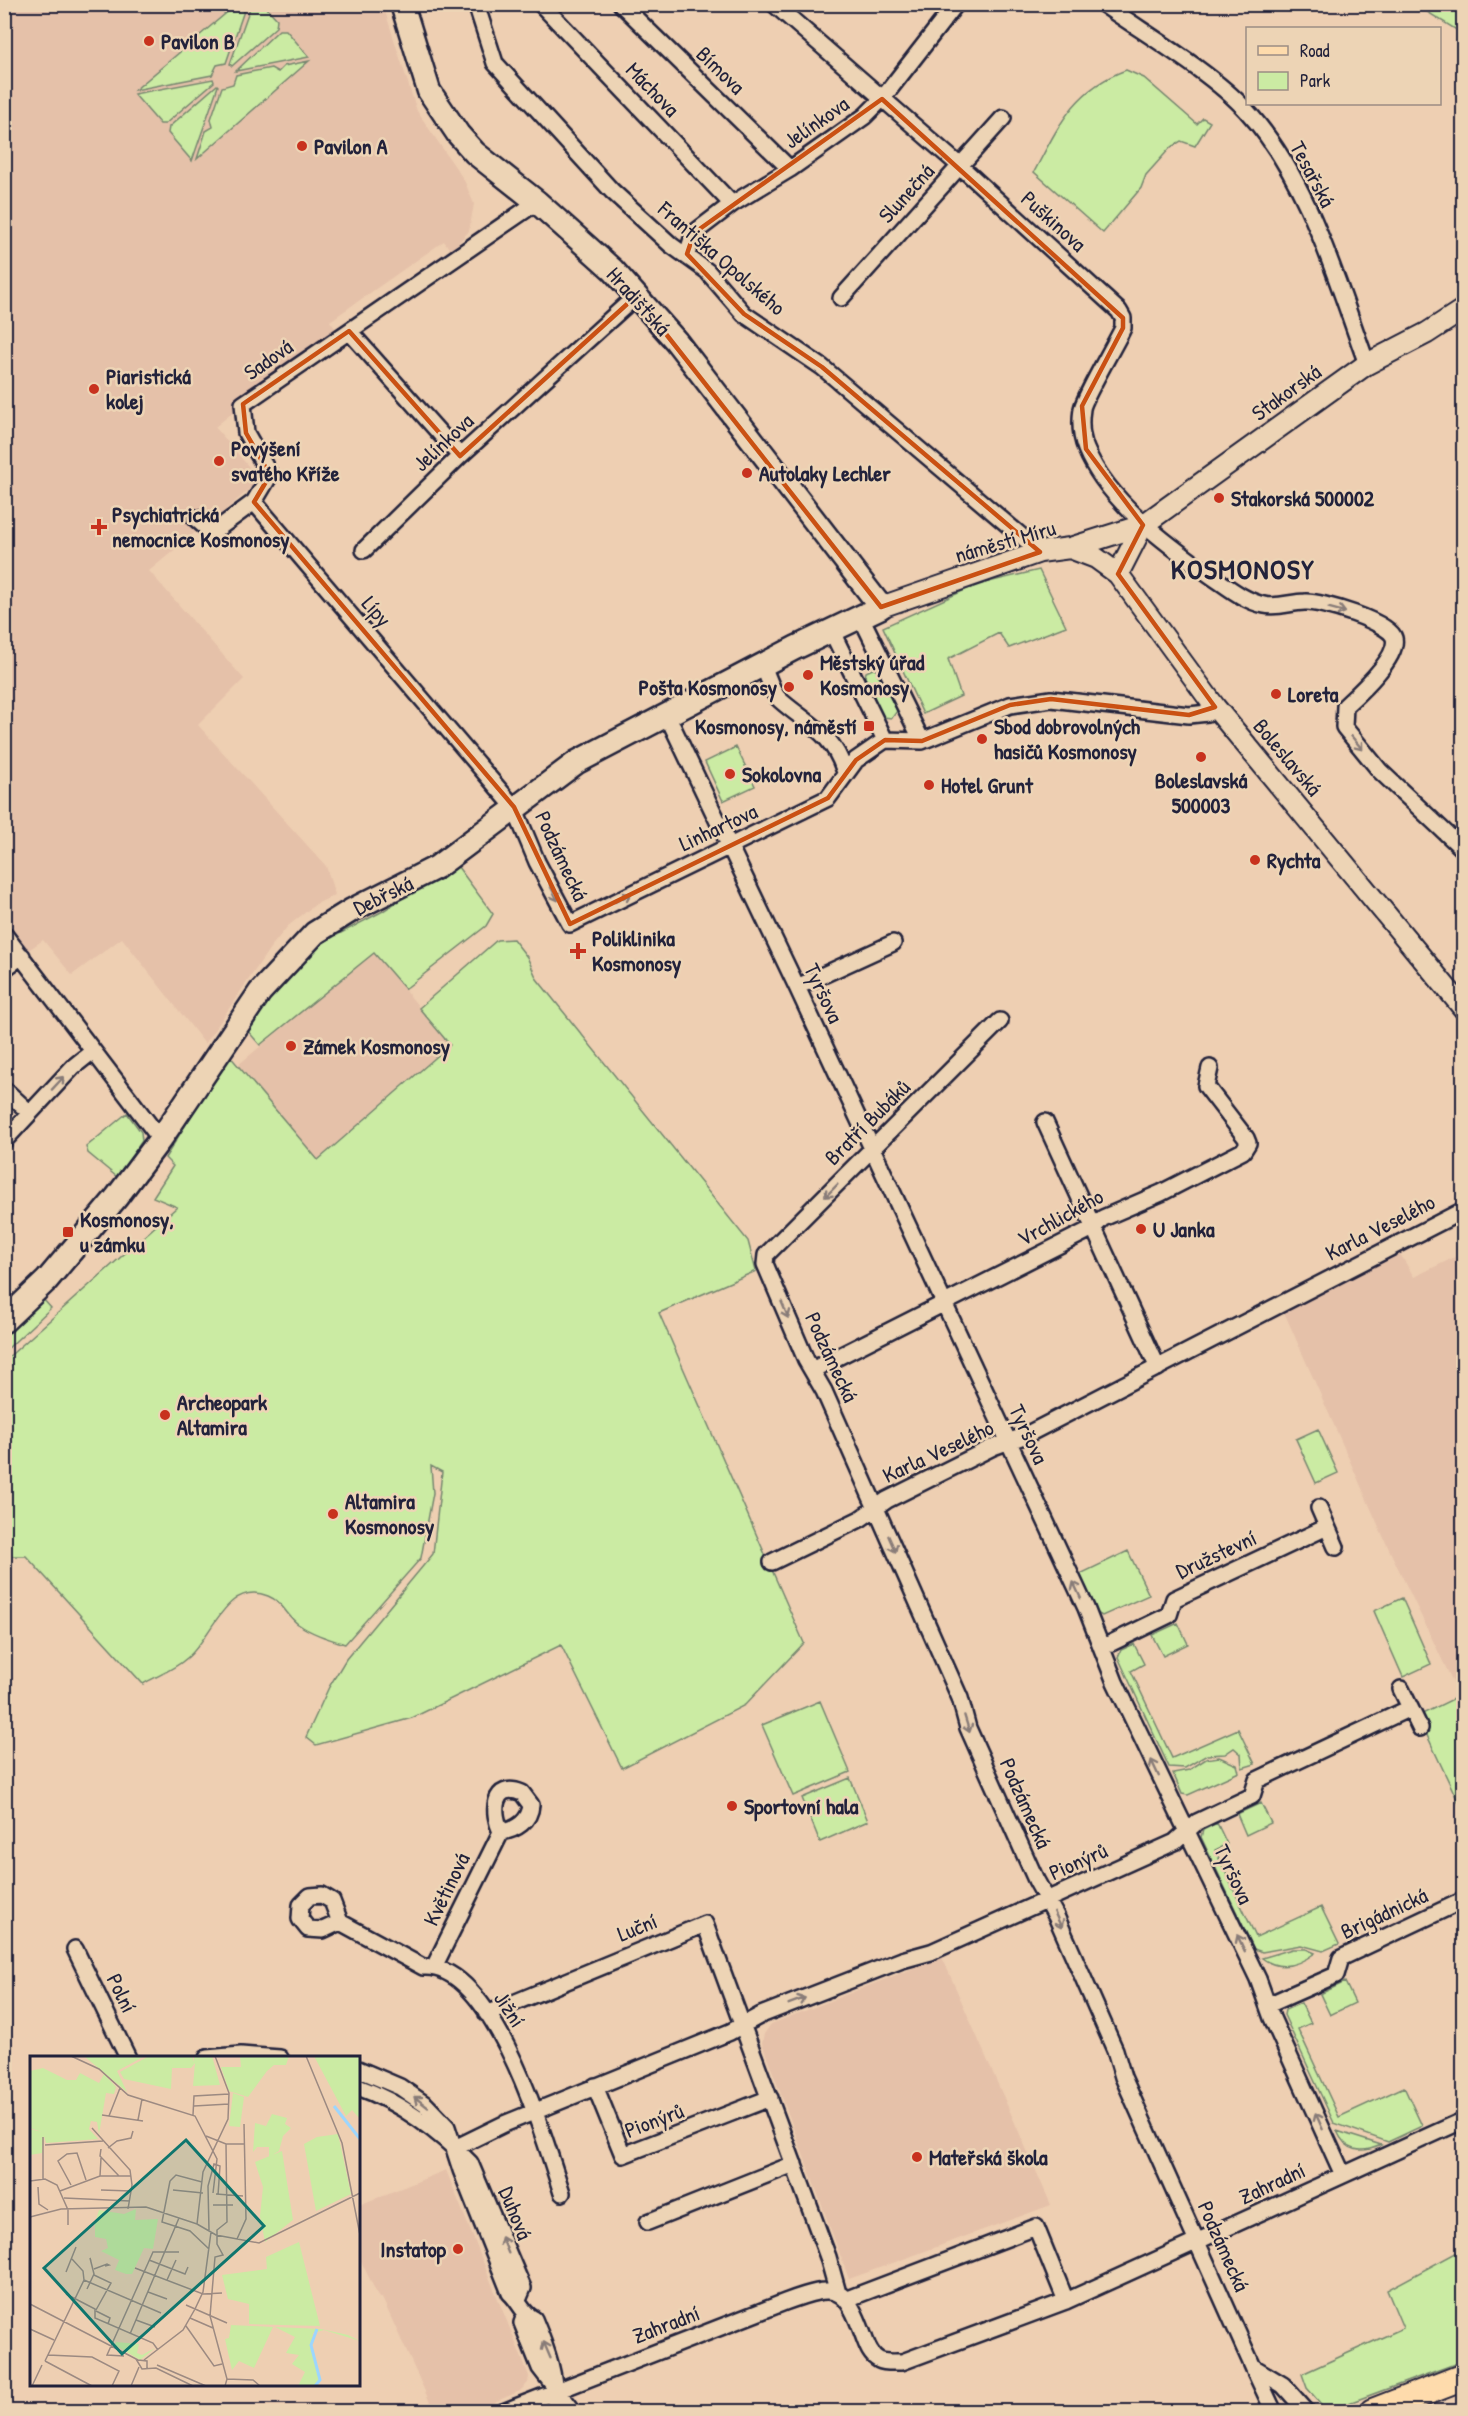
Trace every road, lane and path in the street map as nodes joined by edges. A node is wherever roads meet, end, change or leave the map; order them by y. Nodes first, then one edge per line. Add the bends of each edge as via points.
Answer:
1 (402, 4) edge
2 (476, 4) edge
3 (541, 4) edge
4 (621, 4) edge
5 (774, 4) edge
6 (956, 4) edge
7 (1103, 4) edge
8 (882, 99) junction
9 (1003, 118) dead end
10 (960, 166) junction
11 (790, 169) junction
12 (537, 202) junction
13 (732, 204) junction
14 (687, 254) junction
15 (636, 296) junction
16 (841, 298) dead end
17 (1464, 309) edge
18 (349, 331) junction
19 (1367, 364) junction
20 (460, 456) junction
21 (254, 502) junction
22 (195, 518) dead end
23 (1143, 525) junction
24 (1070, 548) junction
25 (364, 550) dead end
26 (1040, 552) junction
27 (1118, 574) junction
28 (871, 611) junction
29 (831, 630) junction
30 (763, 666) junction
31 (1215, 707) junction
32 (667, 715) junction
33 (885, 740) junction
34 (922, 741) junction
35 (845, 772) junction
36 (514, 807) junction
37 (730, 847) junction
38 (1464, 850) edge
39 (570, 924) joint
40 (4, 934) edge
41 (893, 943) dead end
42 (22, 956) junction
43 (4, 969) edge
44 (797, 987) junction
45 (1464, 1009) edge
46 (1000, 1020) dead end
47 (93, 1051) junction
48 (1210, 1068) dead end
49 (4, 1089) edge
50 (30, 1113) junction
51 (1045, 1122) dead end
52 (162, 1137) junction
53 (4, 1141) edge
54 (872, 1149) junction
55 (1464, 1210) edge
56 (1093, 1228) junction
57 (766, 1255) joint
58 (944, 1303) junction
59 (4, 1321) edge
60 (1158, 1368) junction
61 (812, 1370) junction
62 (1008, 1442) junction
63 (875, 1508) junction
64 (1319, 1508) dead end
65 (1327, 1527) junction
66 (1336, 1547) dead end
67 (772, 1562) dead end
68 (1102, 1647) junction
69 (1401, 1689) dead end
70 (1410, 1707) junction
71 (1419, 1728) dead end
72 (501, 1832) dead end
73 (1187, 1832) junction
74 (1047, 1899) junction
75 (1464, 1900) edge
76 (340, 1922) dead end
77 (75, 1949) dead end
78 (434, 1967) junction
79 (1268, 2006) junction
80 (487, 2014) junction
81 (744, 2025) junction
82 (127, 2056) edge
83 (360, 2070) edge
84 (595, 2086) junction
85 (360, 2087) edge
86 (770, 2098) junction
87 (535, 2111) junction
88 (1464, 2120) edge
89 (455, 2148) junction
90 (794, 2164) junction
91 (1343, 2175) junction
92 (562, 2193) dead end
93 (648, 2222) dead end
94 (1198, 2241) junction
95 (843, 2296) junction
96 (1066, 2301) junction
97 (1253, 2367) junction
98 (1464, 2378) edge
99 (556, 2391) junction
100 (1307, 2411) edge
101 (503, 2412) edge
102 (555, 2412) edge
103 (574, 2412) edge
104 (1274, 2412) edge
105 (1373, 2412) edge

1 - 12 main road, Hradišťská via 429,91 445,116 475,153
2 - 14 street, Františka Opolského via 495,63 612,191 671,245
3 - 13 street, Máchova
4 - 11 street, Bímova
5 - 8 street, Puškinova
6 - 8 street, Jelínkova
7 - 19 street, Tesařská via 1246,110 1288,166 1328,258
8 - 10 street, Puškinova
8 - 11 street, Jelínkova via 865,116
9 - 10 street, Slunečná
10 - 16 street, Slunečná
10 - 23 street, Puškinova via 1123,318 1123,328 1082,406 1081,427 1086,449 1104,479
11 - 13 street, Jelínkova
12 - 15 main road, Hradišťská via 613,270
12 - 18 street, Sadová
13 - 14 street, Jelínkova via 694,233
14 - 26 street, Františka Opolského via 708,271 744,314 822,367
15 - 20 street, Jelínkova
15 - 28 main road, Hradišťská via 676,341
17 - 19 street, Stakorská
18 - 20 street
18 - 21 street, Sadová via 243,404 246,433 270,475
19 - 23 street, Stakorská
20 - 25 street, Jelínkova
21 - 22 street via 212,533
21 - 36 street, Lípy
23 - 24 street, náměstí Míru
23 - 27 street
23 -> 38 street via 1238,594 1263,605 1281,607 1306,601 1375,620 1392,633 1394,648 1373,680 1345,706 1344,727 1380,771
24 - 26 street, náměstí Míru
24 - 27 street, Boleslavská via 1096,558
26 - 28 street, náměstí Míru
27 - 31 street, Boleslavská
28 - 29 main road, Debřská
28 - 34 street
29 - 30 main road, Debřská
29 - 33 street
30 - 32 main road, Debřská
30 - 35 street via 778,698 828,738
31 - 34 street via 1208,713 1189,715 1051,699 1010,705
31 - 45 street, Boleslavská
32 - 36 main road, Debřská via 577,762
32 - 37 street, Tyršova
33 - 34 street
33 - 35 street, Linhartova via 855,760
35 - 37 street, Linhartova via 828,798
36 -> 39 street, Podzámecká
36 - 52 main road, Debřská via 437,867 345,913 304,943 260,992
39 -> 37 street, Linhartova
37 - 44 street, Tyršova
40 - 42 street
41 - 44 street
42 - 43 street
42 - 47 street
44 - 54 street, Tyršova
46 - 54 street, Bratří Bubáků
50 -> 47 street
47 - 52 street
48 - 56 street, Vrchlického via 1206,1086 1246,1138 1246,1147 1161,1193 1103,1218
49 - 50 street
50 - 53 street
51 - 56 street
52 - 59 main road, Debřská via 79,1243
54 -> 57 street, Bratří Bubáků
54 - 58 street, Tyršova
55 - 60 street, Karla Veselého
56 - 58 street, Vrchlického
56 - 60 street
57 -> 61 street, Podzámecká via 765,1264
58 - 61 street, Vrchlického
58 - 62 street, Tyršova
60 - 62 street, Karla Veselého
61 - 63 street, Podzámecká
62 - 63 street, Karla Veselého
68 -> 62 street, Tyršova
63 - 67 street, Karla Veselého
63 -> 74 street, Podzámecká via 960,1698 968,1728
64 - 65 street
65 - 66 street
65 - 68 street, Družstevní via 1174,1599 1169,1615
73 -> 68 street, Tyršova
69 - 70 street
70 - 71 street
70 - 73 street, Pionýrů via 1257,1780 1252,1796 1197,1822
72 - 78 street, Květinová
73 - 74 street, Pionýrů via 1175,1842
79 -> 73 street, Tyršova
81 -> 74 street, Pionýrů via 892,1964 931,1952
74 -> 94 street, Podzámecká via 1115,2050 1122,2077
75 - 79 street, Brigádnická via 1341,1958 1336,1975
76 - 78 street, Jižní via 423,1967
77 - 82 street, Polní
78 - 80 street, Jižní via 459,1981
91 -> 79 street, Tyršova
80 - 81 street, Luční via 705,1924
80 - 87 street, Jižní via 512,2053
81 - 84 street, Pionýrů
81 - 86 street
89 -> 83 street, Duhová via 447,2127 426,2105 400,2087
84 - 86 street, Pionýrů via 623,2155
84 - 87 street, Pionýrů
85 - 89 street via 397,2104
86 - 90 street
87 - 89 street, Pionýrů
87 - 92 street, Jižní
88 - 91 street, Zahradní
89 - 99 street, Duhová via 461,2170 484,2210 510,2293 525,2315 534,2319 551,2360
90 - 93 street
90 - 95 street
91 - 94 street, Zahradní
94 - 96 street, Zahradní
94 - 97 street, Podzámecká
95 - 96 street, Zahradní via 868,2348 880,2361 889,2362 902,2362
95 - 96 street, Zahradní via 1036,2227
95 - 99 street, Zahradní via 823,2292 804,2295
97 - 100 street via 1283,2385
97 - 104 street, Podzámecká
98 - 105 main road
99 - 101 street, Zahradní
99 - 102 street, Duhová
99 - 103 street

